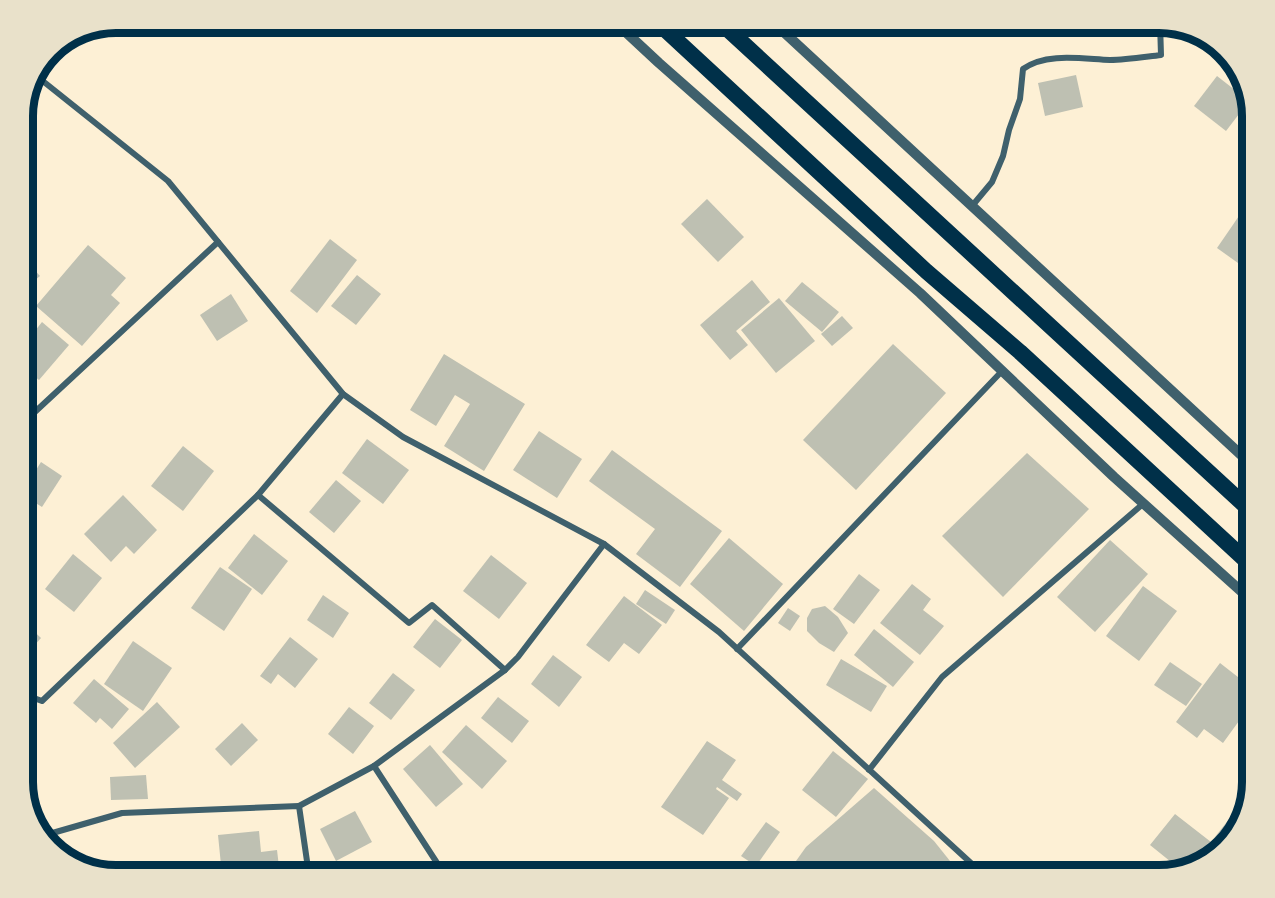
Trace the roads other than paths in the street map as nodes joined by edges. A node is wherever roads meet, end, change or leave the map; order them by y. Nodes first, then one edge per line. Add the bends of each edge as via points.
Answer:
1 (628, 33) edge
2 (670, 33) edge
3 (733, 33) edge
4 (786, 33) edge
5 (1160, 33) edge
6 (42, 80) edge
7 (972, 206) junction
8 (218, 242) junction
9 (1003, 370) junction
10 (343, 394) junction
11 (33, 414) edge
12 (1242, 456) edge
13 (258, 495) junction
14 (1144, 503) junction
15 (1242, 503) edge
16 (604, 544) junction
17 (1242, 557) edge
18 (1242, 592) edge
19 (737, 649) junction
20 (505, 670) junction
21 (33, 698) edge
22 (374, 766) junction
23 (869, 770) junction
24 (299, 806) junction
25 (51, 833) edge
26 (307, 865) edge
27 (438, 865) edge
28 (972, 865) edge

1 - 9 street
2 - 17 highway
3 - 15 highway
4 - 7 street
5 - 7 street via 1161,55 1111,60 1076,56 1031,63 1023,69 1020,99 1004,156 992,182
6 - 8 street via 168,181
7 - 12 street
8 - 10 street
8 - 11 street
9 - 14 street
9 - 19 street
10 - 13 street
10 - 16 street via 403,437
13 - 20 street via 409,622 432,605
13 - 21 street via 42,701
14 - 18 street
14 - 23 street via 942,677
16 - 19 street
16 - 20 street
19 - 23 street
20 - 22 street
22 - 24 street
22 - 27 street
23 - 28 street
24 - 25 street via 122,813
24 - 26 street

